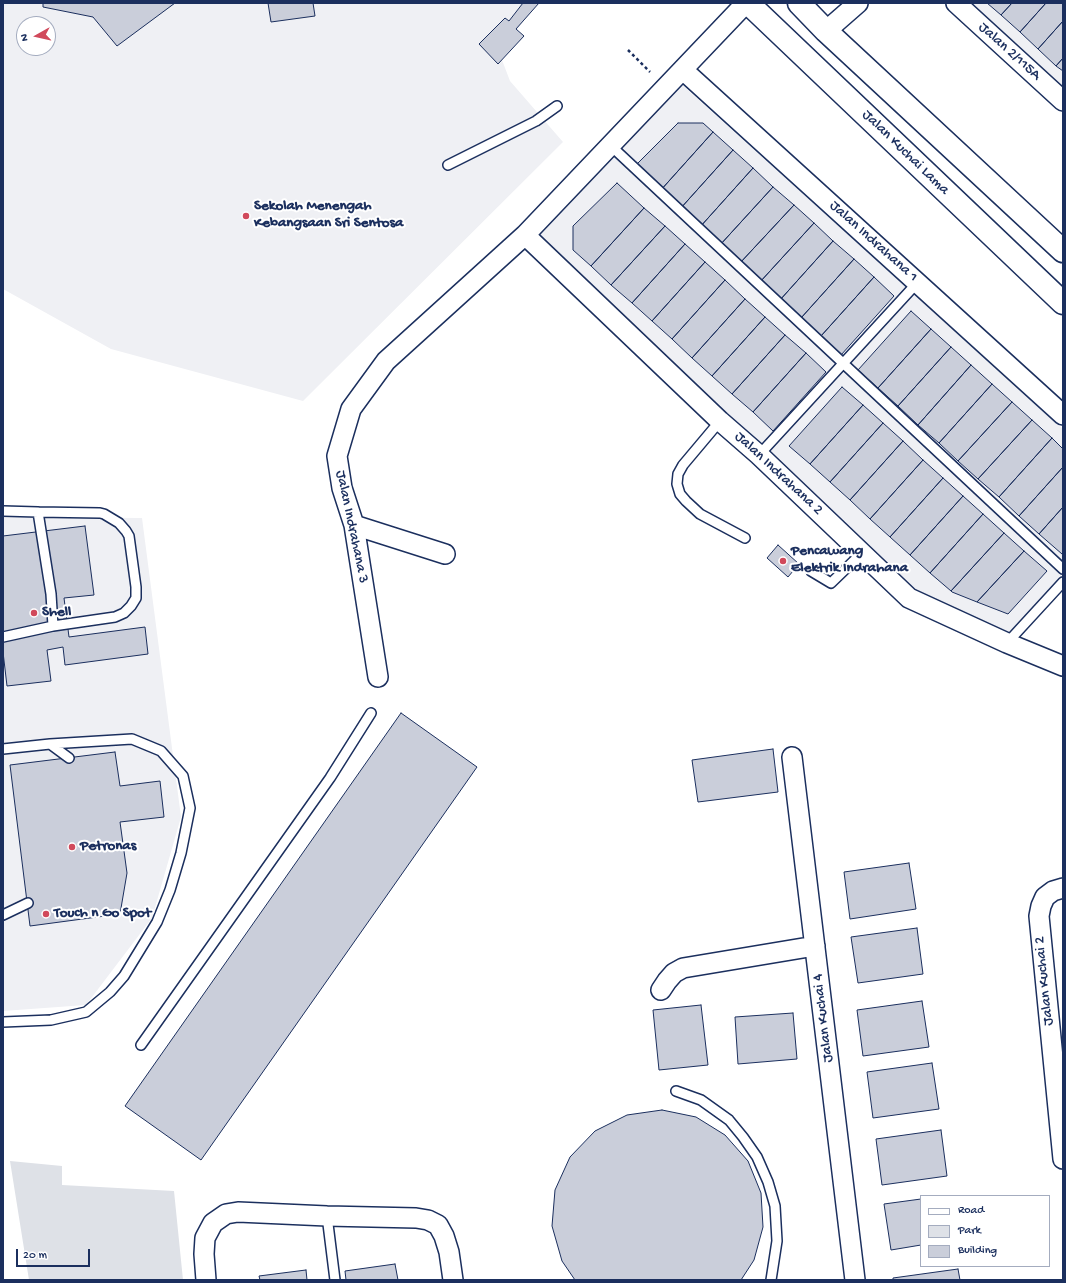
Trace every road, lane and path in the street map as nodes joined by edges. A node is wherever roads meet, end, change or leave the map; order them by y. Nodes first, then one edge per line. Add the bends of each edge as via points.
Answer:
1 (747, 3) edge
2 (798, 3) edge
3 (858, 3) edge
4 (956, 3) edge
5 (826, 31) junction
6 (628, 50) dead end
7 (682, 70) junction
8 (652, 74) dead end
9 (1063, 101) edge
10 (557, 106) dead end
11 (610, 145) junction
12 (448, 165) dead end
13 (524, 235) junction
14 (1063, 251) edge
15 (917, 283) junction
16 (1063, 303) edge
17 (843, 363) junction
18 (1063, 415) edge
19 (720, 421) junction
20 (759, 455) junction
21 (3, 511) edge
22 (38, 512) junction
23 (354, 525) junction
24 (745, 538) dead end
25 (862, 553) junction
26 (445, 554) dead end
27 (1063, 569) edge
28 (812, 571) dead end
29 (1063, 582) edge
30 (53, 626) junction
31 (3, 637) edge
32 (1007, 643) junction
33 (1063, 666) edge
34 (378, 676) dead end
35 (371, 713) dead end
36 (50, 744) junction
37 (3, 749) edge
38 (792, 757) dead end
39 (69, 758) dead end
40 (1063, 888) edge
41 (28, 903) dead end
42 (3, 915) edge
43 (815, 946) junction
44 (661, 990) dead end
45 (3, 1022) edge
46 (141, 1045) dead end
47 (676, 1091) dead end
48 (1063, 1159) edge
49 (327, 1216) junction
50 (206, 1280) edge
51 (335, 1280) edge
52 (453, 1280) edge
53 (771, 1280) edge
54 (855, 1280) edge

1 - 7 street, Jalan Indrahana 3
1 - 16 main road, Jalan Kuchai Lama
2 - 5 main road
3 - 5 street
4 - 9 street, Jalan 2/115A
5 - 14 main road
6 - 8 path
7 - 11 street, Jalan Indrahana 3
7 - 15 street, Jalan Indrahana 1
10 - 12 lane via 536,121
11 - 13 street, Jalan Indrahana 3
11 - 17 lane
13 - 19 street, Jalan Indrahana 2
13 - 23 street, Jalan Indrahana 3 via 386,361 351,409 337,456 342,488
15 - 17 lane
15 - 18 street, Jalan Indrahana 1
17 - 20 lane
17 - 27 lane
19 - 20 street, Jalan Indrahana 2
19 - 24 lane via 683,465 678,474 677,484 686,502 700,514
20 - 25 street, Jalan Indrahana 2
21 - 22 lane
22 - 30 lane via 51,594
22 - 30 lane via 100,513 119,523 128,536 136,587 136,598 124,613 115,617
23 - 26 street
23 - 34 street, Jalan Indrahana 3
25 - 28 lane via 830,583
25 - 32 street, Jalan Indrahana 2 via 909,598
29 - 32 lane
30 - 31 lane
32 - 33 street, Jalan Indrahana 2
35 - 46 lane via 330,778
36 - 37 lane
36 - 39 lane
36 - 45 lane via 132,739 161,751 183,776 190,808 170,890 157,922 124,976 86,1012 51,1020
38 - 43 street, Jalan Kuchai 4
40 - 48 street, Jalan Kuchai 2 via 1053,891 1046,897 1040,906 1039,916
41 - 42 lane
43 - 44 street via 683,968 674,973
43 - 54 street, Jalan Kuchai 4
47 - 53 lane via 701,1100 728,1120 757,1157 775,1206 777,1241
49 - 50 street via 253,1212 226,1214 213,1223 205,1238
49 - 51 lane
49 - 52 street via 416,1218 438,1225 449,1252

